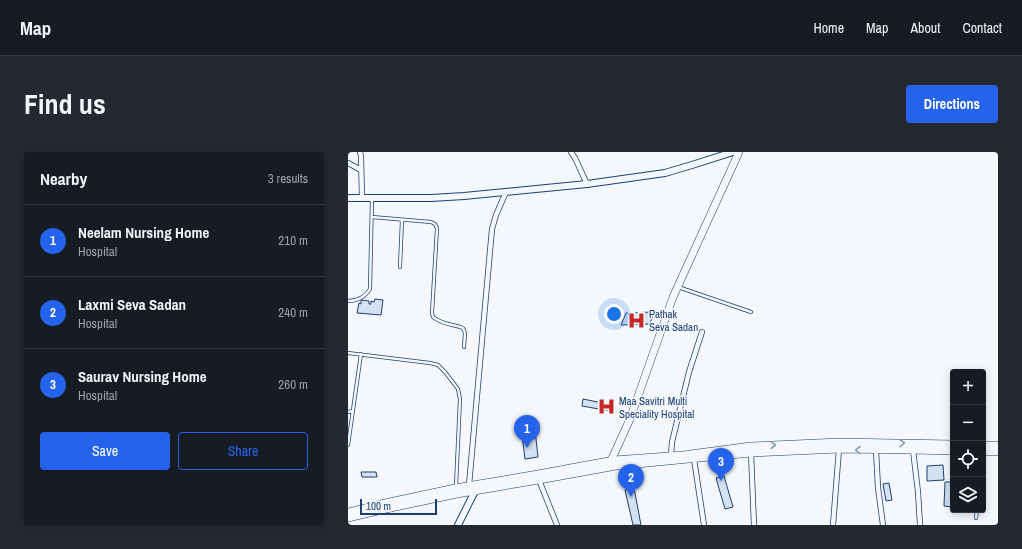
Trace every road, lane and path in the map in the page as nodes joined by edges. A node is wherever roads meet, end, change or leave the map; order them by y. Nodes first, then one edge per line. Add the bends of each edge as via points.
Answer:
1 (360, 152) edge
2 (572, 152) edge
3 (732, 152) edge
4 (739, 152) edge
5 (348, 163) edge
6 (361, 170) junction
7 (587, 184) junction
8 (506, 192) junction
9 (348, 198) edge
10 (362, 198) junction
11 (372, 198) junction
12 (372, 217) junction
13 (402, 220) junction
14 (400, 267) dead end
15 (677, 287) junction
16 (348, 301) edge
17 (751, 312) dead end
18 (702, 332) dead end
19 (464, 347) dead end
20 (348, 353) edge
21 (361, 354) junction
22 (353, 411) junction
23 (348, 412) edge
24 (950, 444) edge
25 (348, 445) edge
26 (986, 445) edge
27 (998, 445) edge
28 (839, 449) junction
29 (751, 450) junction
30 (876, 450) junction
31 (913, 450) junction
32 (950, 451) edge
33 (986, 452) edge
34 (998, 452) edge
35 (720, 453) junction
36 (671, 455) junction
37 (694, 459) junction
38 (610, 464) junction
39 (539, 480) junction
40 (478, 484) junction
41 (469, 485) junction
42 (456, 488) junction
43 (475, 491) junction
44 (348, 512) edge
45 (977, 513) edge
46 (348, 518) edge
47 (976, 518) dead end
48 (458, 525) edge
49 (556, 525) edge
50 (704, 525) edge
51 (754, 525) edge
52 (833, 525) edge
53 (883, 525) edge
54 (920, 525) edge

1 - 6 street
2 - 7 street
3 - 7 street via 665,172
4 - 15 main road
5 - 6 street
6 - 10 street
7 - 8 street
8 - 11 street via 432,198
8 - 41 street via 492,229
9 - 10 street
10 - 11 street
11 - 12 lane
12 - 13 lane
12 - 16 lane via 370,289 362,298
13 - 14 lane
13 - 19 lane via 431,222 437,228 432,313 437,320 463,328
15 - 17 lane
15 - 38 main road via 630,419
18 - 36 street via 689,372
20 - 21 lane
21 - 22 lane
21 - 42 lane via 430,363 445,372 458,389 460,399
22 - 23 lane
22 - 25 lane
29 -> 24 main road via 839,442
26 - 27 main road
28 - 29 main road
30 -> 28 main road
28 - 52 street
29 - 35 main road
29 - 51 street
30 - 31 main road
30 - 53 street
31 - 32 main road
31 - 54 street
33 - 34 main road
35 - 36 main road
35 - 37 main road
36 - 38 main road
37 - 38 main road
37 - 50 street
38 - 39 main road
38 - 40 main road
39 - 43 main road
39 - 49 street
40 - 41 main road
40 - 43 street
41 - 42 main road
42 - 44 main road
43 - 46 main road
43 - 48 street
45 - 47 lane

